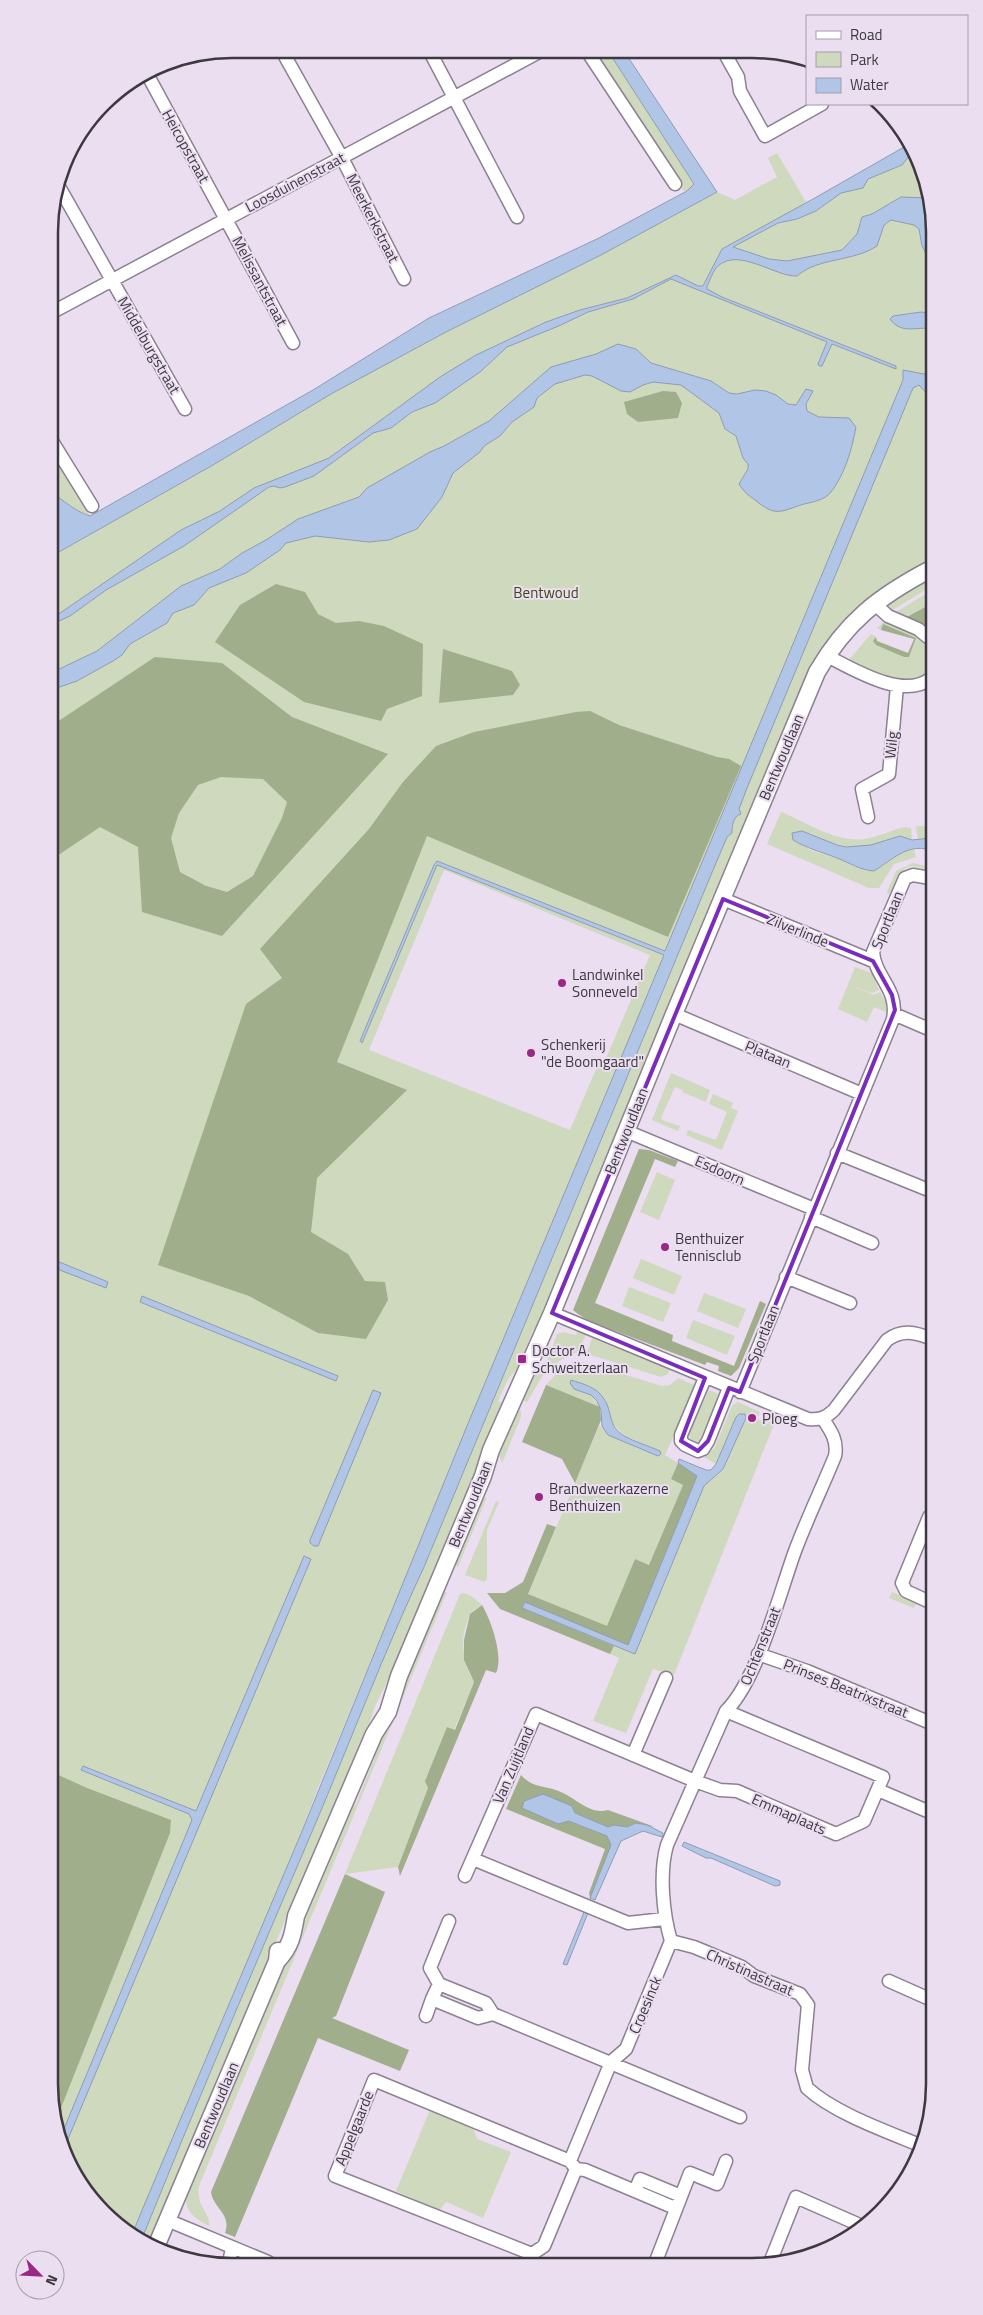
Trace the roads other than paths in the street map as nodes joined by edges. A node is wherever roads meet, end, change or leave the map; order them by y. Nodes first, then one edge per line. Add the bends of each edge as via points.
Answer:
1 (285, 58) edge
2 (433, 58) edge
3 (528, 58) edge
4 (592, 58) edge
5 (727, 58) edge
6 (149, 78) edge
7 (454, 97) junction
8 (820, 105) edge
9 (342, 158) junction
10 (675, 184) dead end
11 (62, 192) edge
12 (517, 217) dead end
13 (227, 218) junction
14 (404, 279) dead end
15 (112, 281) junction
16 (58, 310) edge
17 (293, 343) dead end
18 (185, 409) dead end
19 (58, 463) edge
20 (92, 506) dead end
21 (926, 572) edge
22 (874, 603) junction
23 (926, 635) edge
24 (826, 656) junction
25 (926, 681) edge
26 (897, 686) junction
27 (868, 817) dead end
28 (926, 877) edge
29 (723, 899) junction
30 (874, 961) junction
31 (674, 1014) junction
32 (894, 1014) junction
33 (926, 1028) edge
34 (862, 1094) junction
35 (626, 1131) junction
36 (837, 1153) junction
37 (925, 1189) edge
38 (813, 1213) junction
39 (872, 1243) dead end
40 (786, 1277) junction
41 (850, 1303) dead end
42 (552, 1313) junction
43 (925, 1337) edge
44 (704, 1378) junction
45 (735, 1390) junction
46 (823, 1419) junction
47 (925, 1526) edge
48 (925, 1599) edge
49 (758, 1654) junction
50 (666, 1678) dead end
51 (726, 1711) junction
52 (925, 1721) edge
53 (634, 1755) junction
54 (695, 1781) junction
55 (878, 1790) junction
56 (925, 1810) edge
57 (473, 1859) junction
58 (466, 1876) dead end
59 (664, 1919) junction
60 (449, 1921) dead end
61 (671, 1942) junction
62 (889, 1981) dead end
63 (439, 1984) junction
64 (925, 1997) edge
65 (432, 2000) junction
66 (492, 2014) junction
67 (426, 2016) dead end
68 (611, 2062) junction
69 (740, 2117) dead end
70 (915, 2143) edge
71 (726, 2161) dead end
72 (573, 2165) junction
73 (635, 2191) junction
74 (681, 2196) junction
75 (675, 2208) junction
76 (167, 2220) junction
77 (855, 2223) edge
78 (478, 2232) joint
79 (158, 2242) edge
80 (232, 2248) junction
81 (773, 2256) edge
82 (230, 2258) edge
83 (258, 2258) edge
84 (530, 2258) edge
85 (657, 2258) edge

1 - 9 street, Meerkerkstraat
2 - 7 street
3 - 7 street, Loosduinenstraat
4 - 10 street
5 - 8 street via 738,77 740,91 765,136
6 - 13 street, Heicopstraat
7 - 9 street, Loosduinenstraat
7 - 12 street
9 - 13 street, Loosduinenstraat
9 - 14 street, Meerkerkstraat
11 - 15 street, Middelburgstraat
13 - 15 street, Loosduinenstraat
13 - 17 street, Melissantstraat
15 - 16 street, Loosduinenstraat
15 - 18 street, Middelburgstraat
19 - 20 street
21 - 22 main road, Bentwoudlaan
22 - 23 street via 888,616
22 - 24 main road, Bentwoudlaan
24 - 26 street
24 - 29 main road, Bentwoudlaan
25 - 26 street via 915,686
26 - 27 street, Wilg via 889,774 862,789
28 - 30 street, Sportlaan via 913,875 905,878 873,952
29 - 30 street, Zilverlinde
29 - 31 main road, Bentwoudlaan
30 - 32 street, Sportlaan via 892,995
31 - 34 street, Plataan
31 - 35 main road, Bentwoudlaan
32 - 33 street
32 - 34 street, Sportlaan
34 - 36 street, Sportlaan
35 - 38 street, Esdoorn
35 - 42 main road, Bentwoudlaan
36 - 37 street
36 - 38 street, Sportlaan
38 - 39 street, Esdoorn
38 - 40 street, Sportlaan
40 - 41 street
40 - 45 street, Sportlaan
42 - 44 street
42 - 76 main road, Bentwoudlaan via 398,1676 388,1712 374,1734 296,1916 284,1933 278,1947 278,1961
43 - 46 street via 908,1332 897,1333 887,1340 834,1410
44 - 45 street
44 - 45 street, Sportlaan via 681,1435 685,1446 698,1451 703,1449
45 - 46 street via 808,1420
46 - 49 street, Ochtenstraat via 833,1433 835,1456 796,1549
47 - 48 street via 902,1583 906,1592
49 - 51 street, Ochtenstraat via 737,1700
49 - 52 street, Prinses Beatrixstraat
50 - 53 street
51 - 54 street, Ochtenstraat
51 - 55 street, Emmaplaats via 884,1777
53 - 54 street, Van Zuijtland
53 - 57 street, Van Zuijtland via 536,1714
54 - 55 street, Emmaplaats via 720,1790 737,1791 836,1834 864,1821
54 - 59 street via 664,1857
55 - 56 street
57 - 58 street, Van Zuijtland
57 - 59 street via 628,1923
59 - 61 street
60 - 63 street via 430,1968
61 - 68 street, Croesinck via 626,2049
61 - 70 street, Christinastraat via 694,1947 800,1994 808,2005 802,2070 807,2088 833,2105
62 - 64 street
63 - 65 street
63 - 66 street via 486,2003
65 - 66 street via 478,2018
65 - 67 street
66 - 68 street
68 - 69 street
68 - 72 street, Croesinck
71 - 74 street via 718,2184 690,2173
72 - 73 street
72 - 78 street, Appelgaarde via 374,2080 335,2176
72 - 84 street, Croesinck via 544,2246
73 - 74 street via 640,2179
73 - 75 street
74 - 75 street
75 - 85 street
76 - 79 main road, Bentwoudlaan
76 - 80 street
77 - 81 street via 796,2197
78 - 84 street, Croesinck
80 - 82 street
80 - 83 street

